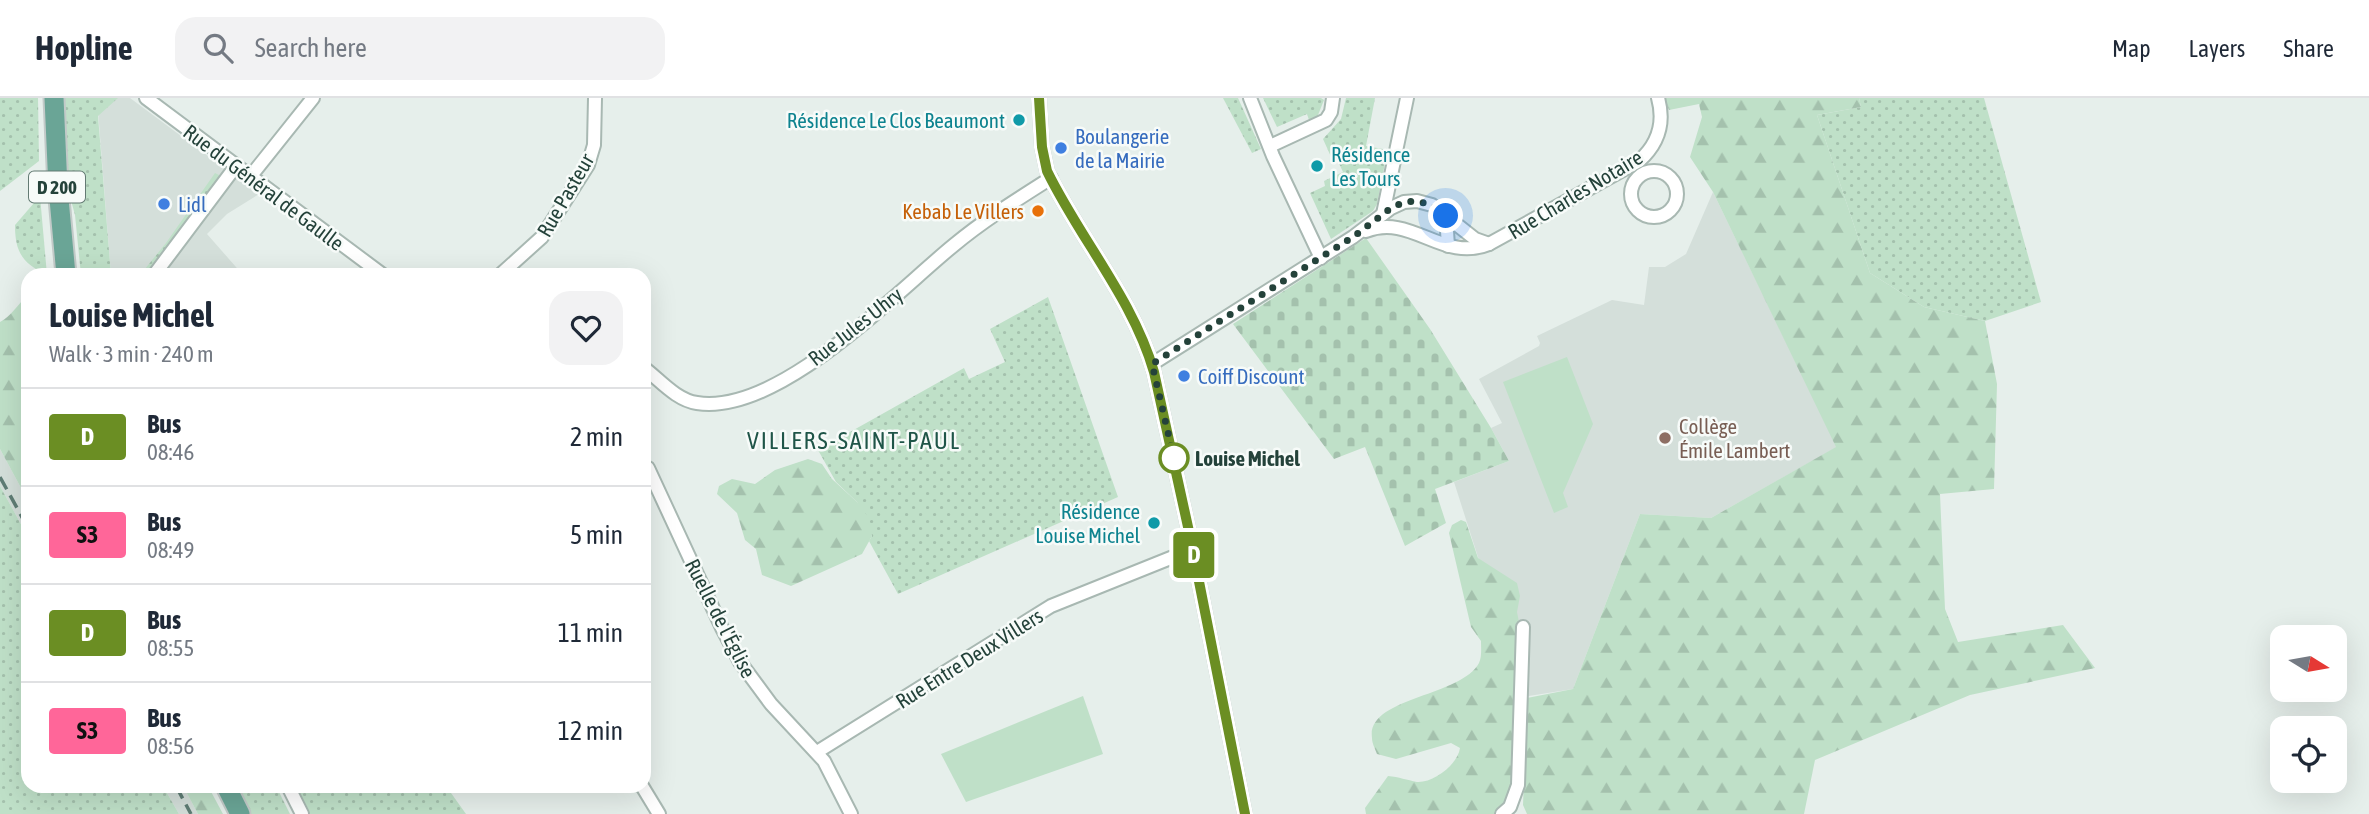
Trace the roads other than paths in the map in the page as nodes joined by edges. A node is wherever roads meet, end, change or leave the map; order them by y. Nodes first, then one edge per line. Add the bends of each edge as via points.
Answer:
1 (54, 98) edge
2 (146, 98) edge
3 (313, 98) edge
4 (595, 98) edge
5 (1039, 98) edge
6 (1250, 98) edge
7 (1333, 98) edge
8 (1407, 98) edge
9 (1658, 98) edge
10 (1270, 146) junction
11 (236, 166) junction
12 (250, 177) junction
13 (1051, 178) junction
14 (1383, 214) junction
15 (1446, 216) junction
16 (1353, 237) junction
17 (1489, 244) junction
18 (1448, 246) junction
19 (1321, 258) junction
20 (65, 268) edge
21 (159, 268) edge
22 (374, 268) edge
23 (508, 268) edge
24 (1152, 364) junction
25 (651, 374) edge
26 (651, 474) edge
27 (1193, 549) junction
28 (1523, 627) dead end
29 (817, 752) junction
30 (230, 793) edge
31 (292, 793) edge
32 (646, 793) edge
33 (240, 814) edge
34 (302, 814) edge
35 (659, 814) edge
36 (851, 814) edge
37 (1245, 814) edge
38 (1502, 814) edge

1 - 20 main road, D 200
2 - 11 street, Rue du Général de Gaulle
3 - 12 street
4 - 23 street, Rue Pasteur via 588,165 542,237
5 - 13 street via 1043,155
6 - 10 street
7 - 10 street via 1326,120
8 - 14 street
9 - 17 street, Rue Charles Notaire via 1660,128 1642,166
10 - 19 street
11 - 12 street, Rue du Général de Gaulle
11 - 21 street
12 - 22 street, Rue du Général de Gaulle
13 - 24 street via 1129,313
13 - 25 street, Rue Jules Uhry via 957,242 841,343 754,394 721,403 692,402
14 - 15 street, Rue Charles Notaire via 1404,202 1417,201
14 - 16 street, Rue Charles Notaire
15 - 17 street, Rue Charles Notaire
15 - 18 street
16 - 18 street, Rue Charles Notaire via 1395,226
16 - 19 street, Rue Charles Notaire
17 - 18 street, Rue Charles Notaire via 1473,249
19 - 24 street, Rue Charles Notaire
24 - 27 street
26 - 29 street, Ruelle de l'Église via 740,662 771,704
27 - 29 street, Rue Entre Deux Villers via 1051,606
27 - 37 street
28 - 38 street via 1518,785 1510,807
29 - 36 street
30 - 33 main road
31 - 34 street
32 - 35 street

